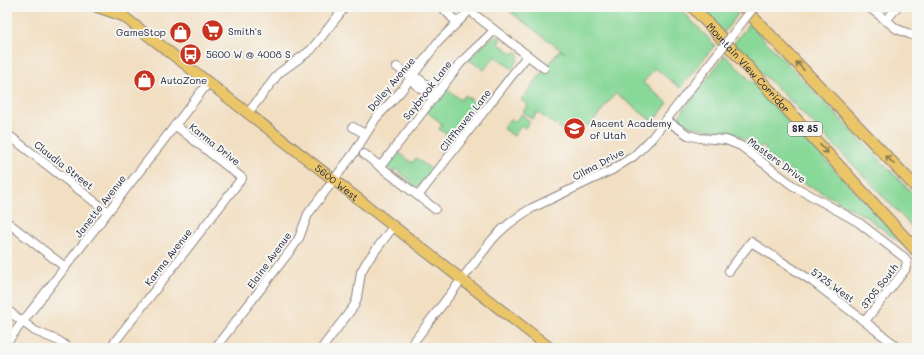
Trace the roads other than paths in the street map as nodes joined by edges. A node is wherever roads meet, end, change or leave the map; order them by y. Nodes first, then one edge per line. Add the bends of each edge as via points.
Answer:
1 (97, 7) edge
2 (115, 7) edge
3 (345, 7) edge
4 (693, 7) edge
5 (743, 7) edge
6 (754, 7) edge
7 (869, 7) edge
8 (897, 7) edge
9 (443, 8) dead end
10 (474, 11) edge
11 (123, 16) junction
12 (886, 21) junction
13 (457, 23) junction
14 (494, 30) junction
15 (917, 37) edge
16 (527, 56) junction
17 (398, 67) dead end
18 (544, 68) dead end
19 (411, 77) junction
20 (208, 82) junction
21 (436, 95) junction
22 (248, 113) junction
23 (666, 120) junction
24 (175, 125) junction
25 (353, 127) dead end
26 (7, 134) edge
27 (365, 134) junction
28 (364, 154) dead end
29 (380, 167) junction
30 (242, 178) joint
31 (334, 180) junction
32 (917, 188) edge
33 (418, 196) junction
34 (435, 209) dead end
35 (108, 212) junction
36 (7, 222) edge
37 (393, 227) junction
38 (917, 251) edge
39 (908, 262) joint
40 (65, 267) junction
41 (729, 271) dead end
42 (462, 279) junction
43 (7, 310) edge
44 (865, 321) junction
45 (22, 322) junction
46 (7, 342) edge
47 (70, 348) edge
48 (110, 348) edge
49 (215, 348) edge
50 (322, 348) edge
51 (409, 348) edge
52 (550, 348) edge
53 (899, 348) edge

1 - 11 main road, 5600 West
2 - 11 main road, 5600 West
3 - 22 street via 311,50 279,73
4 -> 38 highway, Mountain View Corridor / SR 85
32 -> 5 highway
6 - 23 street, Cilma Drive, bridge
7 - 12 street
8 - 12 street
9 - 13 street
10 - 13 street, Dolley Avenue
10 - 14 street
11 - 20 main road, 5600 West
12 - 15 street via 897,29
13 - 19 street, Dolley Avenue
14 - 16 street
14 - 21 street, Saybrook Lane via 464,59
16 - 18 street
16 - 33 street, Cliffhaven Lane
17 - 19 street
19 - 21 street via 419,79
19 - 27 street, Dolley Avenue
20 - 22 main road, 5600 West
20 - 24 street, Janette Avenue
21 - 29 street, Saybrook Lane
22 - 31 main road, 5600 West
23 - 39 street, Masters Drive via 688,135 726,140 741,146 792,185 858,222
23 - 42 street, Cilma Drive via 646,144 627,161 532,208 508,223
24 - 30 street, Karma Drive
24 - 35 street, Janette Avenue
25 - 27 street
26 - 35 street, Claudia Street
27 - 31 street, Dolley Avenue
28 - 29 street
29 - 33 street
30 - 48 street, Karma Avenue
31 - 37 main road, 5600 West
31 - 49 street, Elaine Avenue via 308,214 293,247
33 - 34 street
35 - 40 street, Janette Avenue
36 - 40 street
37 - 42 main road, 5600 West
37 - 50 street via 363,267 354,306
39 - 44 street, 3705 South via 905,270
40 - 45 street, Janette Avenue
41 - 44 street, 5725 West via 751,242 812,281
42 - 51 street, Cilma Drive
42 - 52 main road, 5600 West
43 - 45 street
44 - 53 street, 5725 West
45 - 46 street, Janette Avenue
45 - 47 street

